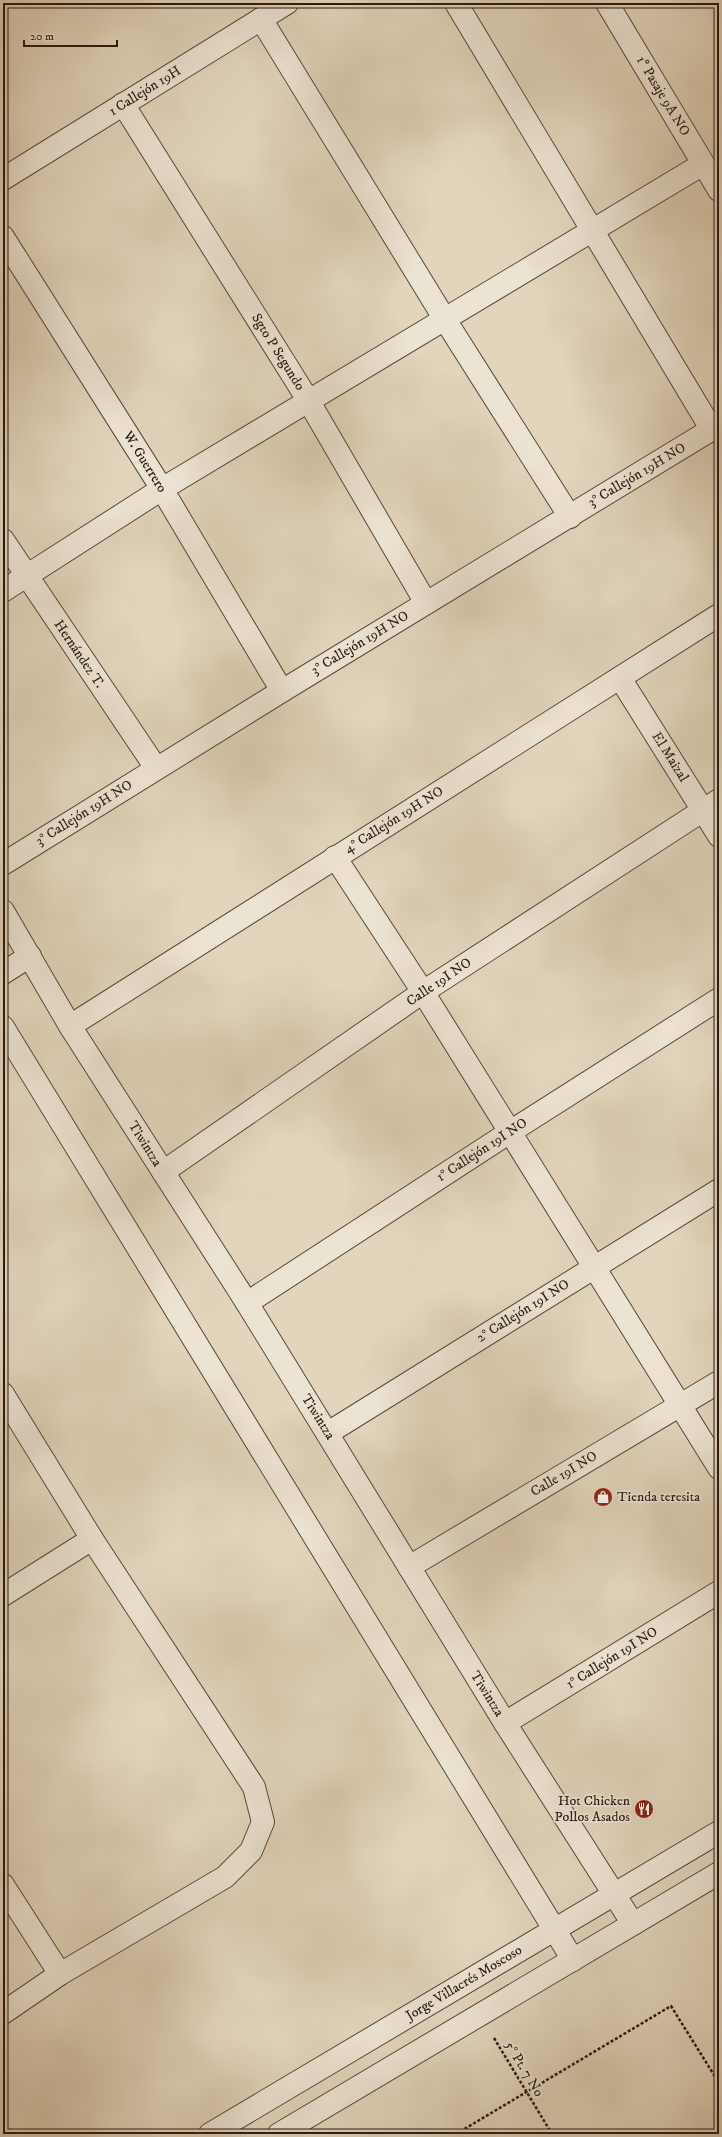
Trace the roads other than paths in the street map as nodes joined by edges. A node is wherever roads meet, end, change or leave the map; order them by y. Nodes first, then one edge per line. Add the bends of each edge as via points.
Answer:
1 (456, 3) edge
2 (607, 3) edge
3 (274, 9) edge
4 (123, 104) junction
5 (703, 164) junction
6 (3, 179) edge
7 (719, 190) edge
8 (591, 231) junction
9 (3, 237) edge
10 (444, 318) junction
11 (308, 400) junction
12 (716, 428) edge
13 (162, 488) junction
14 (570, 516) junction
15 (3, 540) edge
16 (26, 577) junction
17 (3, 591) edge
18 (426, 604) junction
19 (719, 615) edge
20 (620, 678) junction
21 (282, 691) junction
22 (156, 768) junction
23 (711, 804) edge
24 (719, 836) edge
25 (335, 857) junction
26 (3, 864) edge
27 (3, 911) edge
28 (30, 956) junction
29 (3, 973) edge
30 (423, 992) junction
31 (719, 999) edge
32 (70, 1026) junction
33 (3, 1027) edge
34 (510, 1132) junction
35 (163, 1172) junction
36 (719, 1190) edge
37 (592, 1267) junction
38 (247, 1303) junction
39 (719, 1382) edge
40 (3, 1394) edge
41 (679, 1405) junction
42 (328, 1433) junction
43 (719, 1468) edge
44 (92, 1539) junction
45 (409, 1567) junction
46 (719, 1592) edge
47 (3, 1595) edge
48 (505, 1723) junction
49 (719, 1832) edge
50 (719, 1873) edge
51 (3, 1885) edge
52 (614, 1894) junction
53 (633, 1924) junction
54 (554, 1930) junction
55 (573, 1960) junction
56 (60, 1974) junction
57 (3, 2013) edge
58 (210, 2134) edge
59 (279, 2134) edge

1 - 8 street
2 - 5 street, 1º Pasaje 9A NO
3 - 4 street, 1 Callejón 19H
3 - 10 street
4 - 6 street, 1 Callejón 19H
4 - 11 street, Sgto P Segundo
5 - 7 street, 1º Pasaje 9A NO
5 - 8 street
8 - 10 street
8 - 12 street
9 - 13 street, W. Guerrero
10 - 11 street
10 - 14 street
11 - 13 street
11 - 18 street, Sgto P Segundo
12 - 14 street, 3° Callejón 19H NO
13 - 16 street
13 - 21 street, W. Guerrero
14 - 18 street, 3° Callejón 19H NO
15 - 16 street, Hernández T.
16 - 17 street
16 - 22 street, Hernández T.
18 - 21 street, 3° Callejón 19H NO
19 - 20 street, 4° Callejón 19H NO
20 - 23 street, El Maizal
20 - 25 street, 4° Callejón 19H NO
21 - 22 street, 3° Callejón 19H NO
22 - 26 street, 3° Callejón 19H NO
23 - 24 street, El Maizal
23 - 30 street, Calle 19I NO
25 - 30 street
25 - 32 street, 4° Callejón 19H NO
27 - 28 street, Tiwintza
28 - 29 street
28 - 32 street, Tiwintza
30 - 34 street
30 - 35 street, Calle 19I NO
31 - 34 street, 1° Callejón 19I NO
32 - 35 street, Tiwintza
33 - 54 street
34 - 37 street
34 - 38 street, 1° Callejón 19I NO
35 - 38 street, Tiwintza
36 - 37 street, 2° Callejón 19I NO
37 - 41 street
37 - 42 street, 2° Callejón 19I NO
38 - 42 street, Tiwintza
39 - 41 street, Calle 19I NO
40 - 44 street
41 - 43 street
41 - 45 street, Calle 19I NO
42 - 45 street, Tiwintza
44 - 47 street
44 - 56 street via 254,1787 263,1822 251,1851 225,1877
45 - 48 street, Tiwintza
46 - 48 street, 1° Callejón 19I NO
48 - 52 street, Tiwintza
49 - 52 street, Jorge Villacrés Moscoso
50 - 53 street
51 - 56 street
52 - 53 street, Tiwintza
52 - 54 street, Jorge Villacrés Moscoso
53 - 55 street
54 - 55 street
54 - 58 street, Jorge Villacrés Moscoso
55 - 59 street
56 - 57 street

